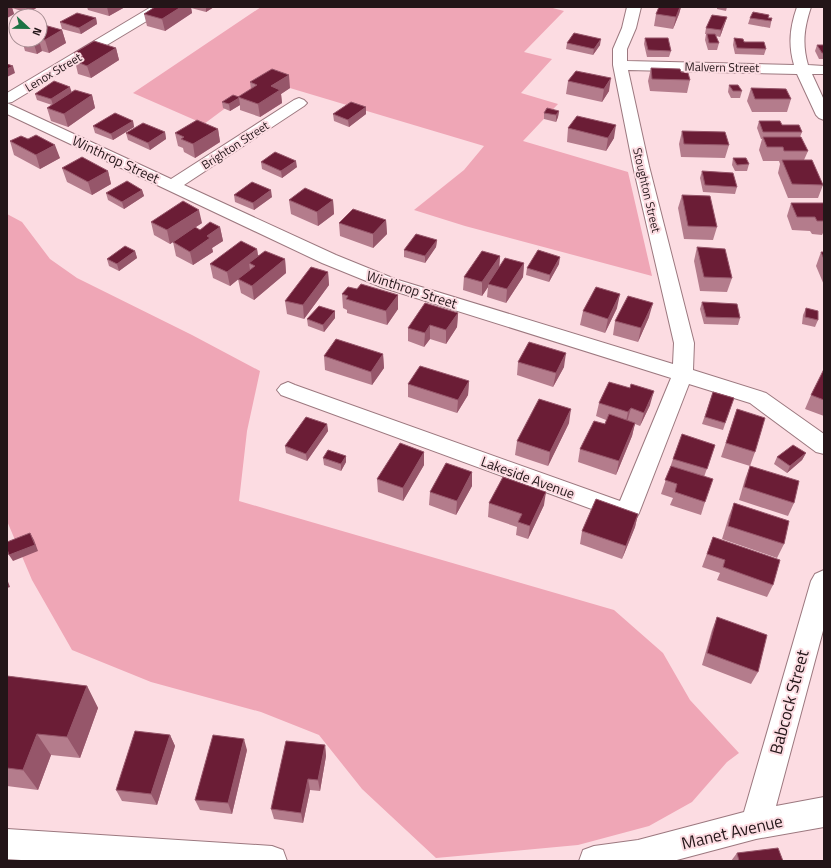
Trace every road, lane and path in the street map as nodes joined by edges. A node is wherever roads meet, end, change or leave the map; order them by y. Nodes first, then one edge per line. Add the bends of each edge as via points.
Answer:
1 (160, 7) edge
2 (634, 7) edge
3 (804, 7) edge
4 (620, 65) junction
5 (803, 69) junction
6 (824, 70) edge
7 (7, 99) edge
8 (299, 103) dead end
9 (7, 108) edge
10 (824, 115) edge
11 (172, 186) junction
12 (684, 374) junction
13 (288, 390) dead end
14 (824, 446) edge
15 (824, 581) edge
16 (824, 812) edge
17 (756, 824) junction
18 (7, 844) edge
19 (272, 861) edge
20 (594, 861) edge

1 - 7 street, Lenox Street
2 - 4 street, Stoughton Street via 620,49
3 - 5 street via 797,41
4 - 5 street, Malvern Street
4 - 12 street, Stoughton Street via 641,166 684,343
5 - 6 street, Malvern Street
5 - 10 street
8 - 11 street, Brighton Street
9 - 11 street, Winthrop Street
11 - 12 street, Winthrop Street via 328,259 388,283
12 - 13 street, Lakeside Avenue via 627,513
12 - 14 street, Winthrop Street via 758,398
15 - 17 street, Babcock Street
16 - 17 street, Manet Avenue
17 - 20 street, Manet Avenue via 638,855
18 - 19 street

